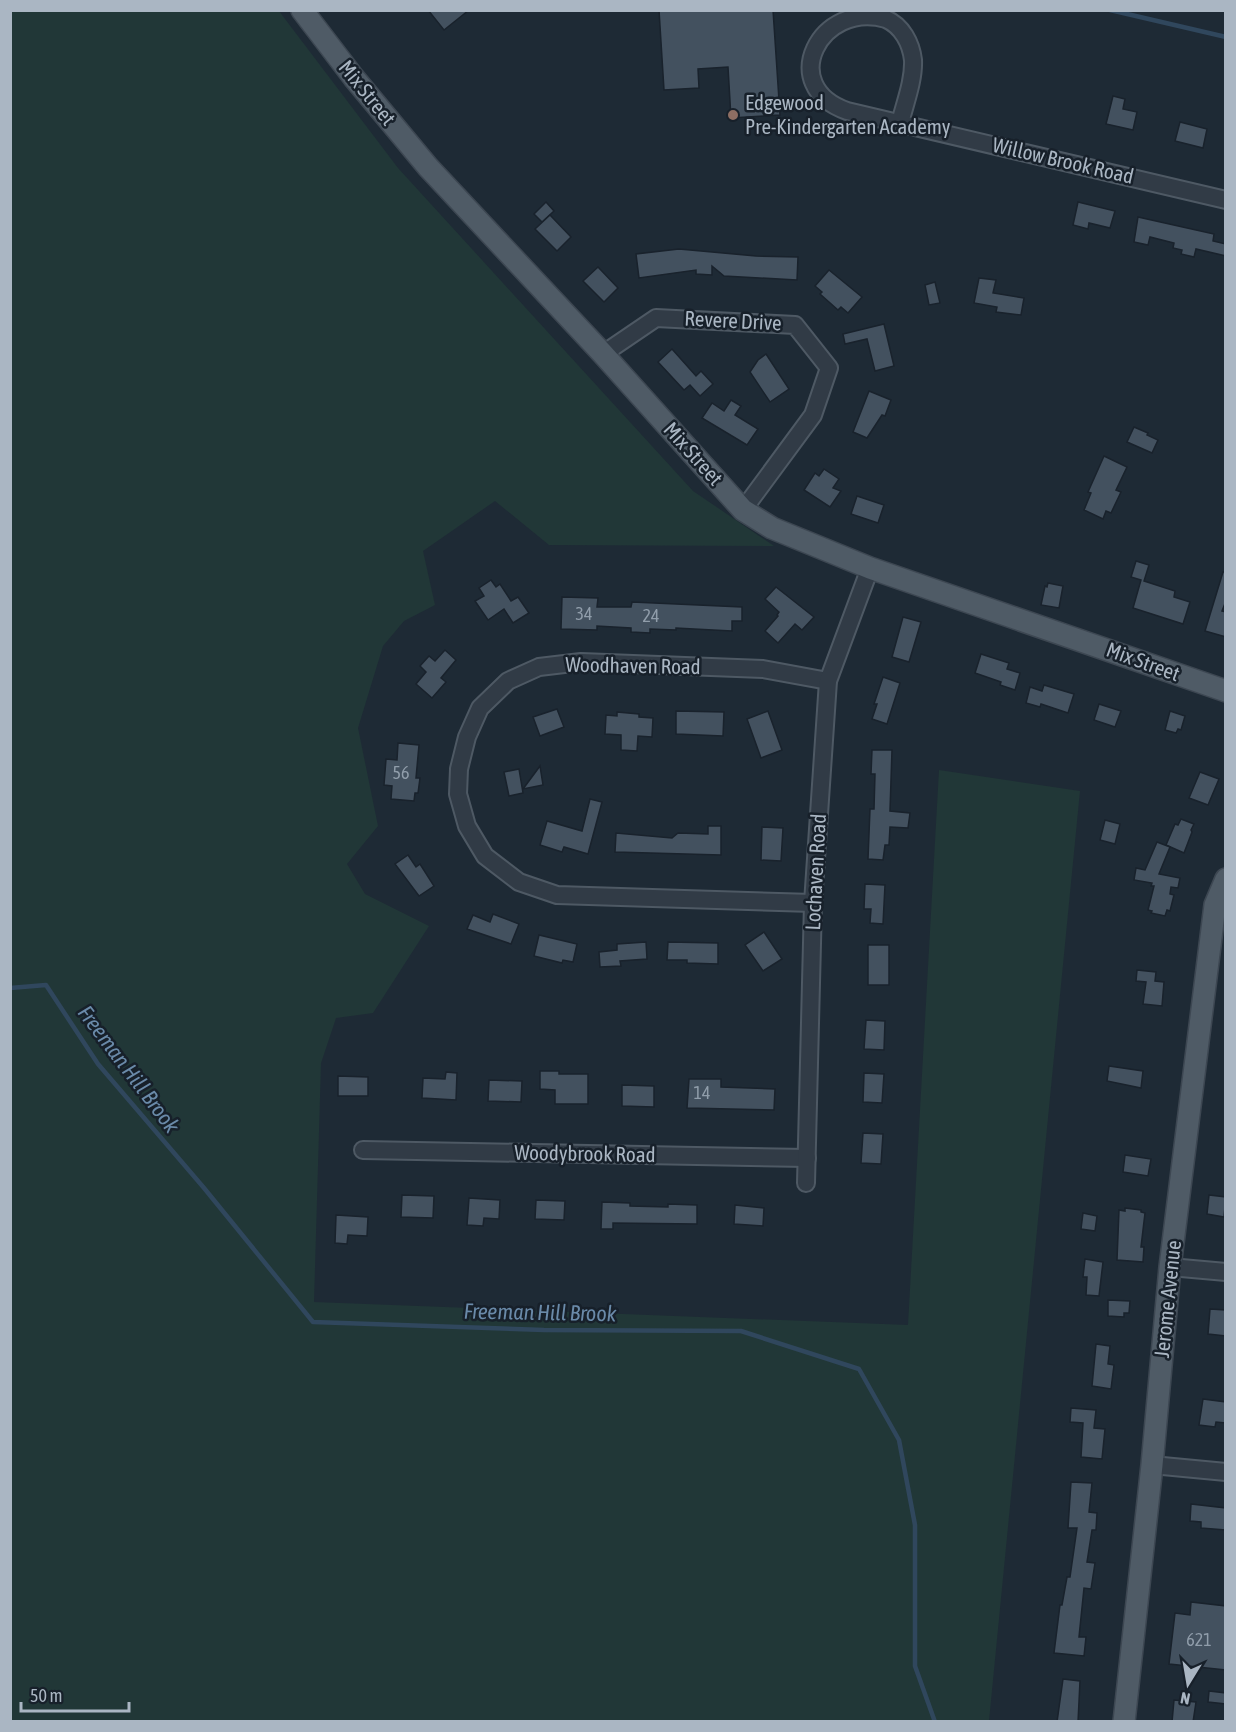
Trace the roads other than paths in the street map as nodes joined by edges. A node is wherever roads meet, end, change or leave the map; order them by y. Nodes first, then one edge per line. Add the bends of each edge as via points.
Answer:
1 (302, 10) edge
2 (900, 123) junction
3 (1226, 200) edge
4 (603, 354) junction
5 (743, 510) junction
6 (870, 568) junction
7 (828, 681) junction
8 (1226, 692) edge
9 (1226, 879) edge
10 (813, 903) junction
11 (363, 1150) dead end
12 (807, 1158) junction
13 (806, 1183) dead end
14 (1170, 1267) junction
15 (1226, 1272) edge
16 (1152, 1465) junction
17 (1226, 1472) edge
18 (1124, 1722) edge

1 - 4 main road, Mix Street via 428,167
2 - 2 street, Willow Brook Road via 847,111 822,96 811,73 810,59 821,32 832,21 846,14 877,14 891,21 907,39 913,62
2 - 3 street, Willow Brook Road
4 - 5 main road, Mix Street
4 - 5 street, Revere Drive via 656,318 795,325 829,368 813,415
5 - 6 main road, Mix Street via 772,528
6 - 7 street, Lochaven Road
6 - 8 main road, Mix Street
7 - 10 street, Lochaven Road
7 - 10 street, Woodhaven Road via 763,669 581,662 539,667 508,681 480,708 459,769 458,794 467,826 485,856 519,882 557,895
9 - 14 main road, Jerome Avenue via 1215,905
10 - 12 street, Lochaven Road
11 - 12 street, Woodybrook Road
12 - 13 street, Lochaven Road
14 - 15 street
14 - 16 main road, Jerome Avenue
16 - 17 street
16 - 18 main road, Jerome Avenue

